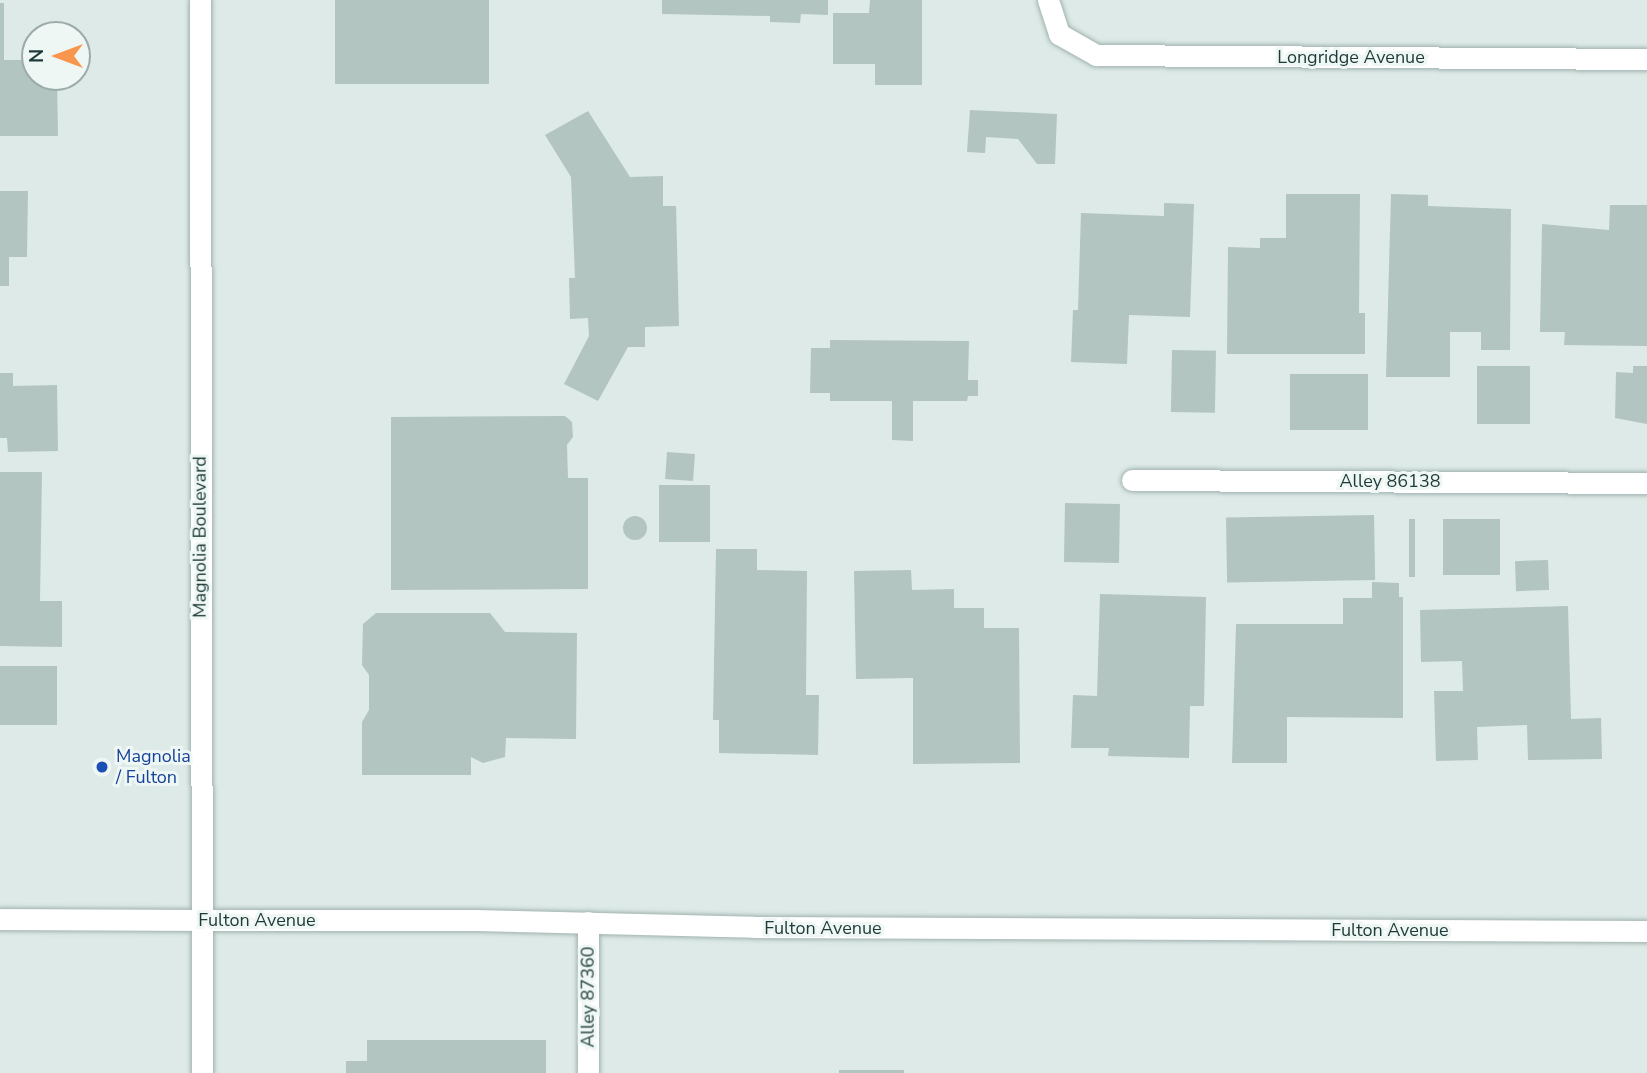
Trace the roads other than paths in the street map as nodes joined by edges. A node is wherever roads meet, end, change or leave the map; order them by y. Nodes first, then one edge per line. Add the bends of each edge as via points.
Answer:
1 (200, 0) edge
2 (1048, 0) edge
3 (1647, 59) edge
4 (1132, 480) dead end
5 (1647, 483) edge
6 (0, 919) edge
7 (200, 920) junction
8 (587, 922) junction
9 (1647, 931) edge
10 (202, 1073) edge
11 (588, 1073) edge

1 - 7 street, Magnolia Boulevard
2 - 3 street, Longridge Avenue via 1059,34 1096,55
4 - 5 street, Alley 86138
6 - 7 street, Fulton Avenue
7 - 8 street, Fulton Avenue
7 - 10 street, Magnolia Boulevard
8 - 9 street, Fulton Avenue via 754,928
8 - 11 street, Alley 87360

